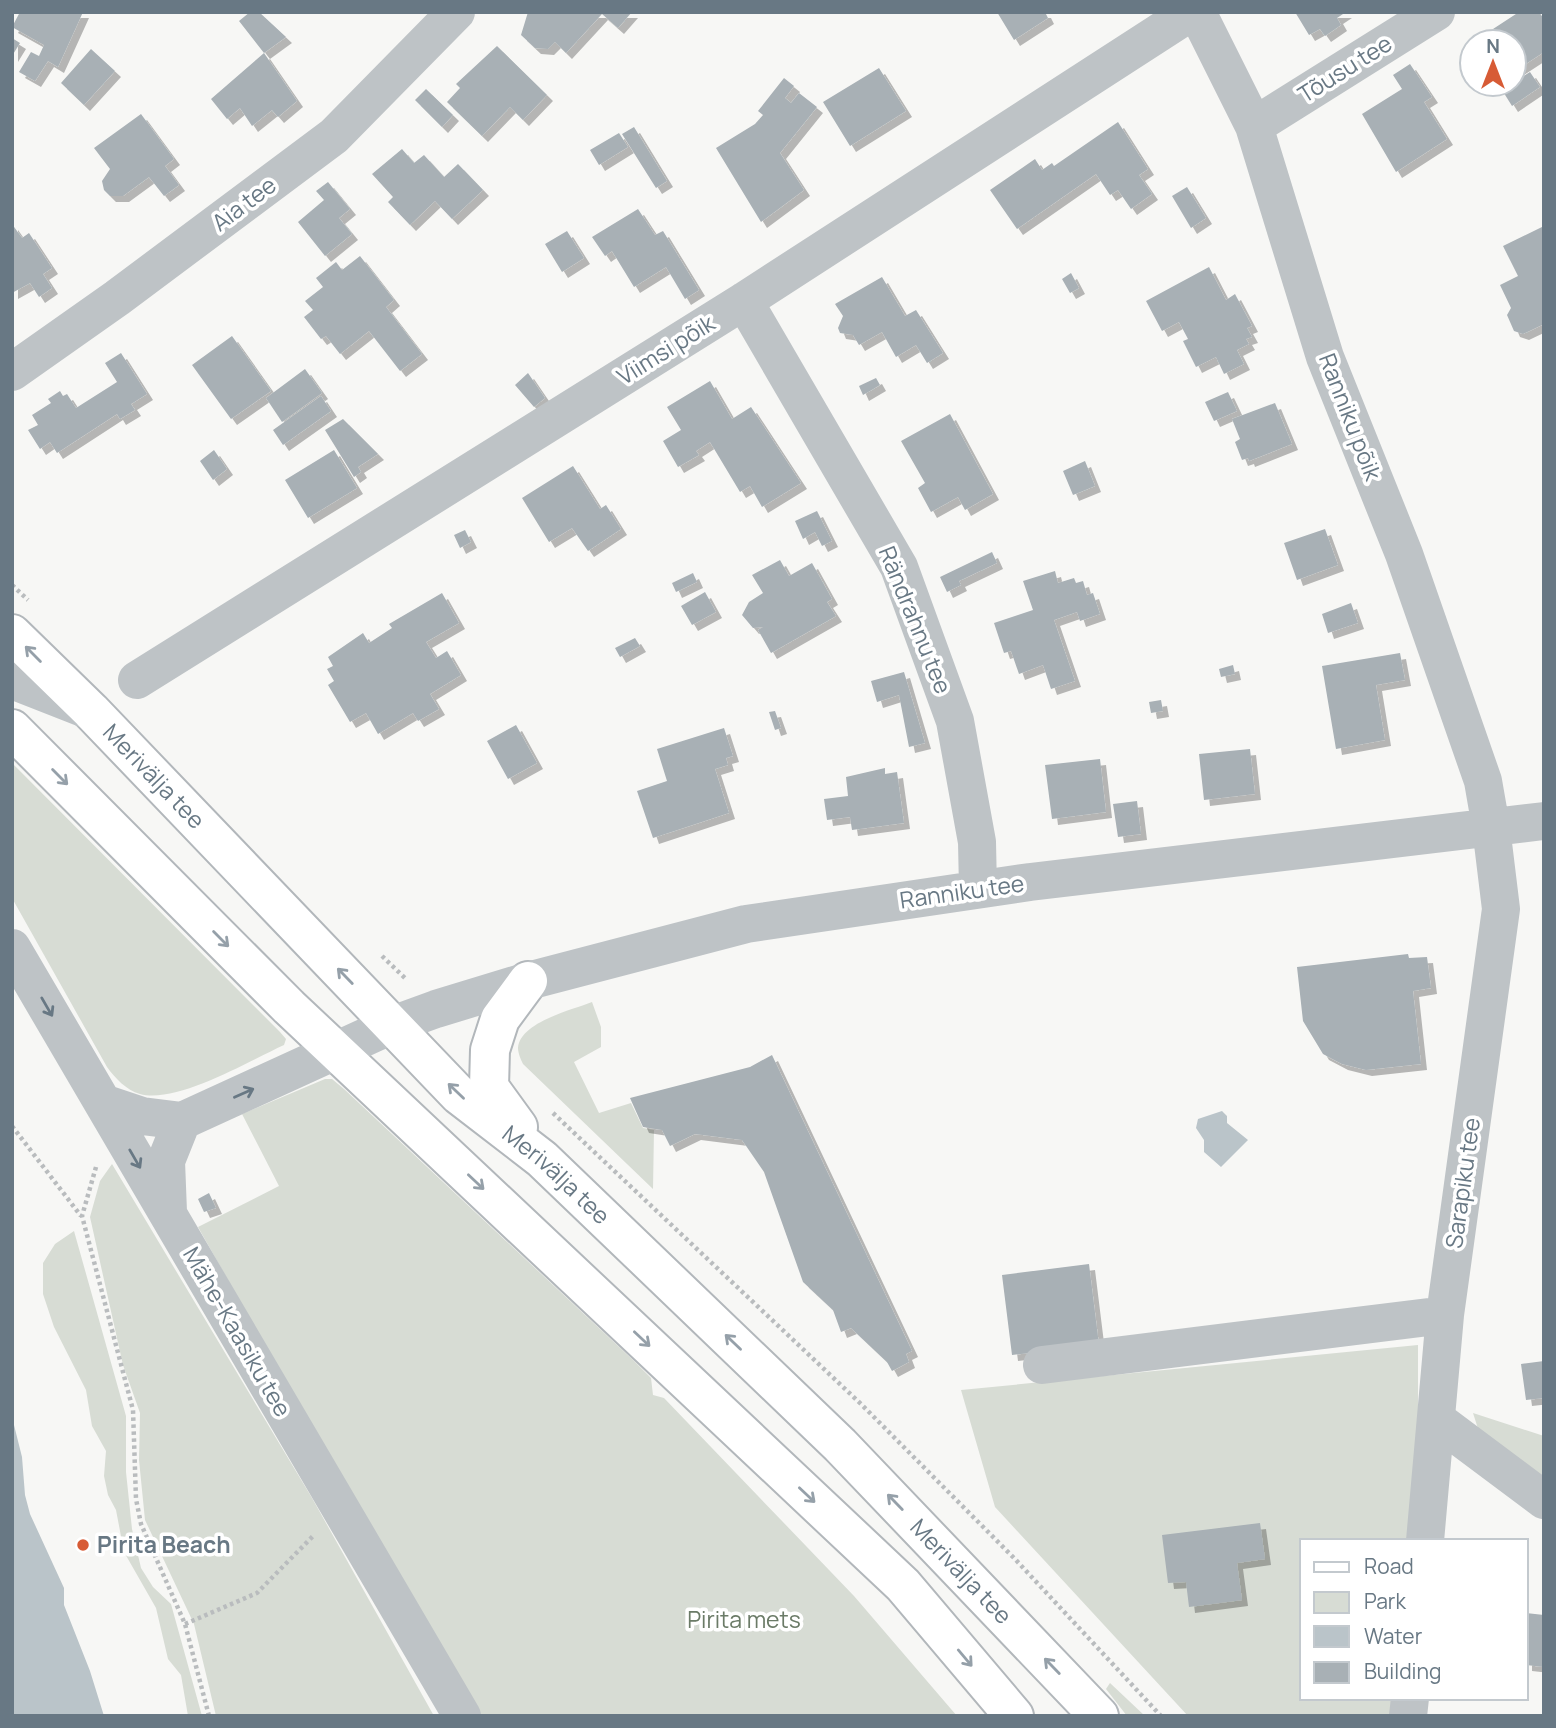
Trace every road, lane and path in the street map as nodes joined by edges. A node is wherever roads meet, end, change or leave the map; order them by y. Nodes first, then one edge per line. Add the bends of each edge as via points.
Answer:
1 (456, 12) edge
2 (1191, 12) edge
3 (1196, 12) edge
4 (1436, 12) edge
5 (1254, 126) junction
6 (744, 301) junction
7 (12, 372) edge
8 (12, 634) edge
9 (12, 680) edge
10 (137, 680) dead end
11 (91, 711) junction
12 (12, 729) edge
13 (1544, 821) edge
14 (1491, 827) junction
15 (978, 890) junction
16 (12, 948) edge
17 (528, 981) junction
18 (392, 1025) junction
19 (338, 1051) junction
20 (103, 1103) junction
21 (182, 1121) junction
22 (12, 1126) edge
23 (542, 1159) junction
24 (97, 1164) dead end
25 (168, 1214) junction
26 (82, 1216) junction
27 (1445, 1315) junction
28 (1042, 1364) dead end
29 (1437, 1420) junction
30 (1544, 1500) edge
31 (341, 1508) junction
32 (1425, 1539) edge
33 (185, 1624) junction
34 (209, 1716) edge
35 (462, 1716) edge
36 (1014, 1716) edge
37 (1099, 1716) edge

1 - 7 street, Aia tee via 334,136
2 - 6 street, Viimsi põik
3 - 5 street, Ranniku põik
4 - 5 street, Tõusu tee
5 - 14 street, Ranniku põik via 1325,357 1404,554 1483,781
6 - 10 street, Viimsi põik
6 - 15 street, Rändrahnu tee via 899,567 955,721 977,842
11 -> 8 main road, Merivälja tee
9 - 11 street
18 -> 11 main road, Merivälja tee
12 -> 19 main road
13 - 14 street, Ranniku tee
14 - 15 street, Ranniku tee
14 - 27 street, Sarapiku tee via 1502,908
15 - 17 street, Ranniku tee via 746,924
16 -> 20 street, Mähe-Kaasiku tee
17 - 18 street, Ranniku tee
17 - 23 main road via 500,1019 490,1050 489,1087
18 - 19 street, Ranniku tee
23 -> 18 main road, Merivälja tee via 459,1095
21 -> 19 street, Ranniku tee
19 -> 36 main road via 903,1585
20 - 21 street via 142,1116
20 -> 25 street, Mähe-Kaasiku tee
21 - 25 street via 166,1161
22 - 26 path
37 -> 23 main road, Merivälja tee via 839,1445
24 - 26 path
25 - 31 street, Mähe-Kaasiku tee
26 - 33 path via 133,1410 134,1476 141,1524
27 - 28 street
27 - 29 street, Sarapiku tee
29 - 30 street
29 - 32 street, Sarapiku tee
31 - 33 path via 257,1593
31 - 35 street, Mähe-Kaasiku tee
33 - 34 path

